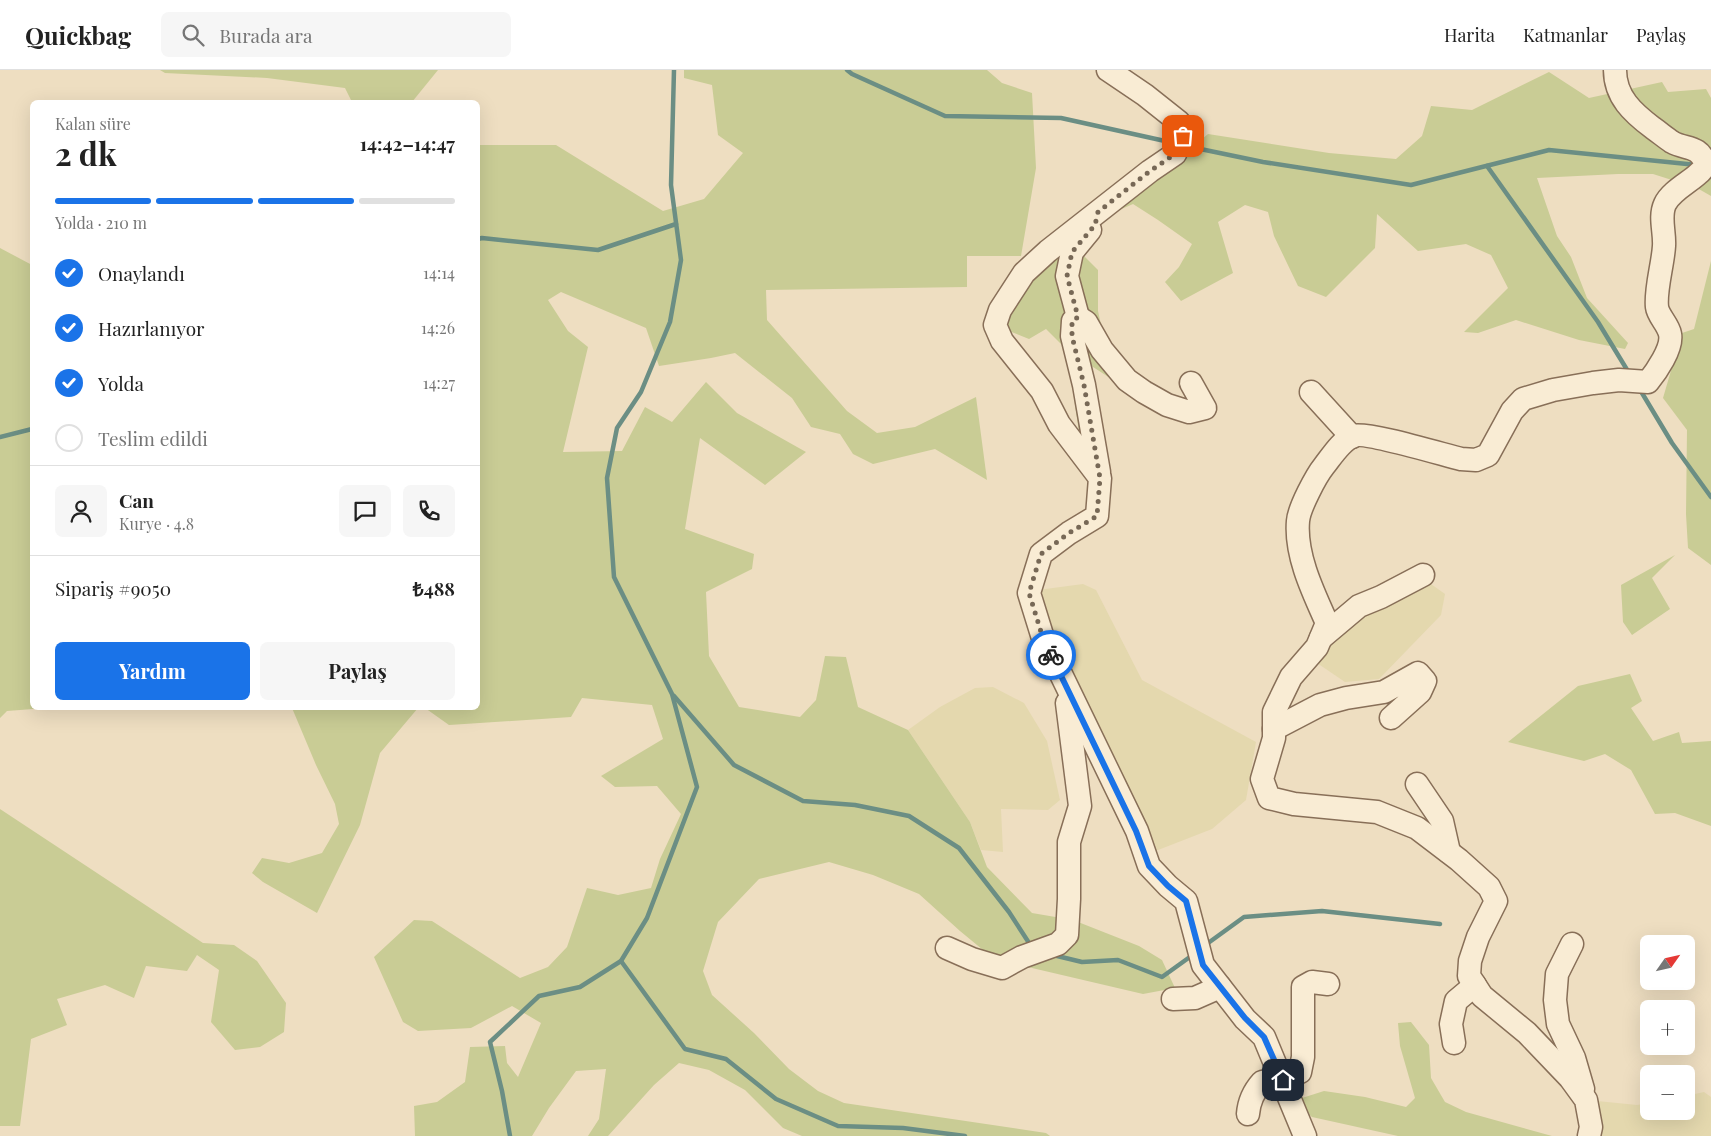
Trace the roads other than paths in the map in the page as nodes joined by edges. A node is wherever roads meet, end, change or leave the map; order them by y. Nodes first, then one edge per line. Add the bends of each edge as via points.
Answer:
1 (1108, 70) edge
2 (1615, 70) edge
3 (1098, 212) junction
4 (1078, 317) junction
5 (1191, 383) dead end
6 (1311, 392) dead end
7 (1352, 438) junction
8 (1100, 478) junction
9 (1423, 575) dead end
10 (1321, 638) junction
11 (1064, 682) junction
12 (1391, 718) dead end
13 (1274, 729) junction
14 (1417, 784) dead end
15 (1449, 852) junction
16 (1572, 944) dead end
17 (947, 948) dead end
18 (1328, 984) dead end
19 (1475, 985) junction
20 (1220, 987) junction
21 (1173, 999) dead end
22 (1454, 1043) dead end
23 (1283, 1080) junction
24 (1586, 1100) junction
25 (1248, 1114) dead end
26 (1305, 1136) edge
27 (1589, 1136) edge

1 - 3 street via 1178,122 1183,136 1175,154
2 - 7 street via 1621,97 1636,115 1673,143 1688,146 1702,155 1706,164 1666,203 1657,308 1671,335 1659,368 1648,382 1618,380 1593,383 1523,399 1512,411 1488,455 1476,460 1461,460 1376,438
3 - 4 street via 1095,225 1072,252 1067,276
3 - 8 street via 1024,273 1010,292 995,325 1002,341 1042,391 1059,424
4 - 5 street via 1086,322 1102,350 1127,380 1144,392 1167,405 1189,412 1205,408
4 - 8 street via 1072,321 1072,336
6 - 7 street
7 - 10 street via 1341,445 1321,469 1310,487 1298,520 1300,553 1327,623
8 - 11 street via 1097,516 1041,554 1029,593 1042,635
9 - 10 street via 1359,606
10 - 13 street via 1291,678 1274,712
11 - 17 street via 1080,806 1069,842 1067,935 1058,944 1002,968
11 - 20 street via 1136,831 1149,866 1186,901 1203,965
12 - 13 street via 1420,692 1425,681 1418,673 1384,692 1320,705
13 - 15 street via 1262,779 1269,798 1294,804 1377,812 1417,828
14 - 15 street via 1442,821
15 - 19 street via 1489,887 1496,900 1470,961 1469,976
16 - 24 street via 1557,974 1555,1000 1558,1024 1574,1058
18 - 23 street via 1312,982 1303,987 1300,1072
19 - 22 street via 1456,1000 1451,1024
19 - 24 street via 1482,996 1527,1033 1570,1078
20 - 21 street via 1195,998
20 - 23 street via 1264,1037
23 - 25 street via 1262,1082 1249,1102
23 - 26 street
24 - 27 street

